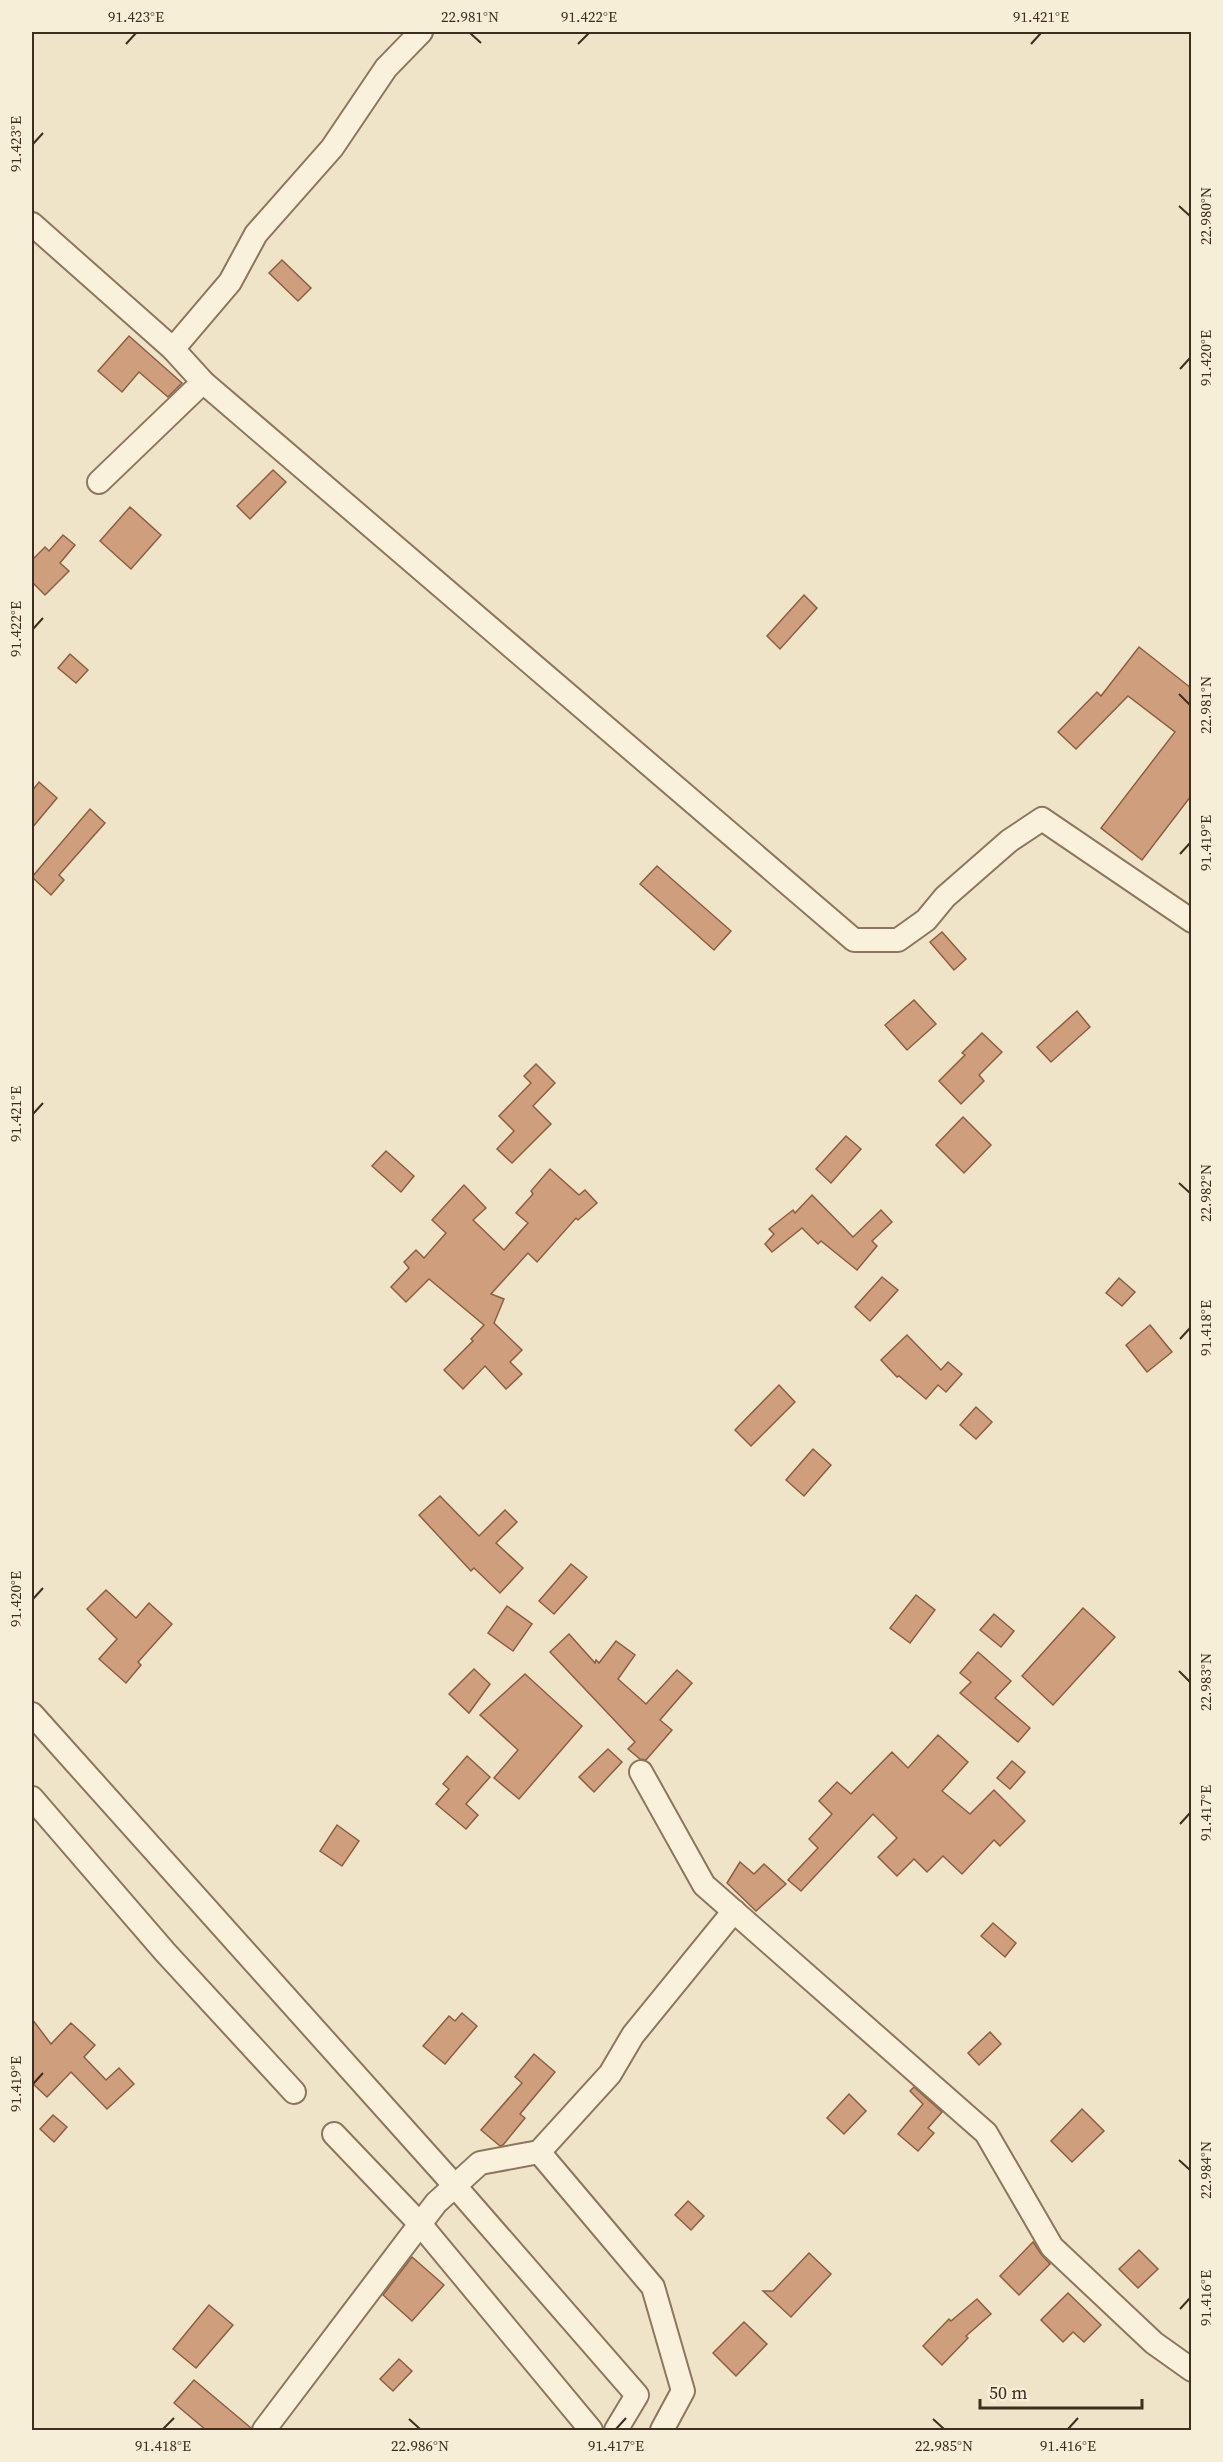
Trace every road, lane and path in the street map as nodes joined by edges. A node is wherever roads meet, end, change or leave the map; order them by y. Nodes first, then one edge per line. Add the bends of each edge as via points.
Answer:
1 (421, 32) edge
2 (32, 224) edge
3 (173, 349) junction
4 (203, 382) junction
5 (99, 482) dead end
6 (1191, 921) edge
7 (32, 1714) edge
8 (641, 1772) dead end
9 (32, 1798) edge
10 (734, 1911) junction
11 (294, 2092) dead end
12 (334, 2134) dead end
13 (539, 2152) junction
14 (454, 2186) junction
15 (420, 2224) junction
16 (1191, 2370) edge
17 (264, 2430) edge
18 (591, 2430) edge
19 (616, 2430) edge
20 (662, 2430) edge

1 - 3 street via 386,68 332,148 256,234 230,282
2 - 3 street
3 - 4 street
4 - 5 street
4 - 6 street via 854,940 898,940 926,920 945,897 1009,841 1042,819
7 - 14 street
8 - 10 street via 704,1885
9 - 11 street via 165,1952
10 - 13 street via 633,2035 609,2074
10 - 16 street via 986,2133 1052,2247 1154,2343
12 - 15 street
13 - 14 street via 480,2163
13 - 20 street via 653,2287 683,2391
14 - 15 street
14 - 19 street via 637,2395
15 - 17 street
15 - 18 street

